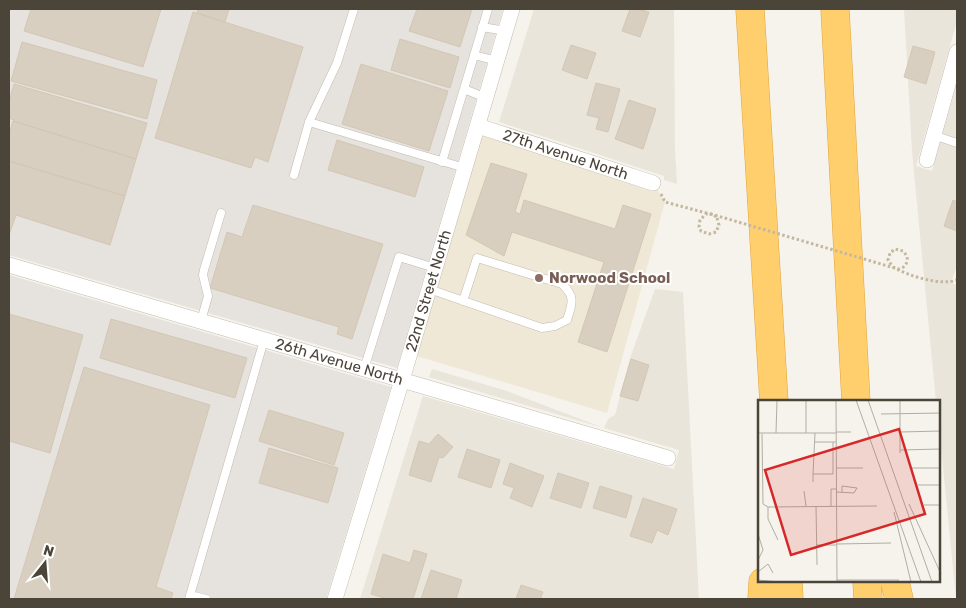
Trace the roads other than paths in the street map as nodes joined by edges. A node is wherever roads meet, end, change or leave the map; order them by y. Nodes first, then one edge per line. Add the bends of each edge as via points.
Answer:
1 (354, 9) edge
2 (488, 9) edge
3 (512, 9) edge
4 (750, 9) edge
5 (836, 9) edge
6 (482, 27) junction
7 (506, 31) junction
8 (957, 52) edge
9 (474, 55) junction
10 (497, 61) junction
11 (464, 89) junction
12 (486, 98) junction
13 (309, 122) junction
14 (478, 126) junction
15 (934, 136) junction
16 (957, 143) edge
17 (927, 160) dead end
18 (442, 162) junction
19 (465, 168) junction
20 (294, 175) dead end
21 (654, 183) road end
22 (220, 212) dead end
23 (9, 265) edge
24 (436, 268) junction
25 (429, 290) junction
26 (463, 301) junction
27 (201, 321) junction
28 (264, 340) junction
29 (364, 369) junction
30 (402, 380) junction
31 (856, 398) edge
32 (774, 400) edge
33 (668, 458) dead end
34 (763, 583) edge
35 (788, 583) edge
36 (867, 583) edge
37 (895, 583) edge
38 (190, 597) edge
39 (206, 599) edge
40 (335, 599) edge
41 (762, 599) edge
42 (790, 599) edge
43 (868, 599) edge
44 (899, 599) edge

1 - 13 lane via 336,63
2 - 6 lane
3 - 7 street, 22nd Street North
4 - 32 highway
5 - 31 highway
6 - 7 lane
6 - 9 lane
7 - 10 street, 22nd Street North
8 - 15 street
9 - 10 lane
9 - 11 lane
10 - 12 street, 22nd Street North
11 - 12 lane
11 - 18 lane
12 - 14 street, 22nd Street North
13 - 18 lane
13 - 20 lane
14 - 19 street, 22nd Street North
14 - 21 street, 27th Avenue North
15 - 16 lane
15 - 17 street
18 - 19 lane
19 - 24 street, 22nd Street North
22 - 27 lane via 203,275 208,296
23 - 27 street, 26th Avenue North
24 - 25 street, 22nd Street North
24 - 29 lane via 399,257
25 - 26 lane
25 - 30 street, 22nd Street North
26 - 26 lane via 542,328 567,320 572,305 571,292 562,284 477,258
27 - 28 street, 26th Avenue North
28 - 29 street, 26th Avenue North
28 - 38 lane
29 - 30 street, 26th Avenue North
30 - 33 street, 26th Avenue North
30 - 40 street, 22nd Street North
34 - 41 highway
35 - 42 highway
36 - 43 highway
37 - 44 highway
38 - 39 lane

